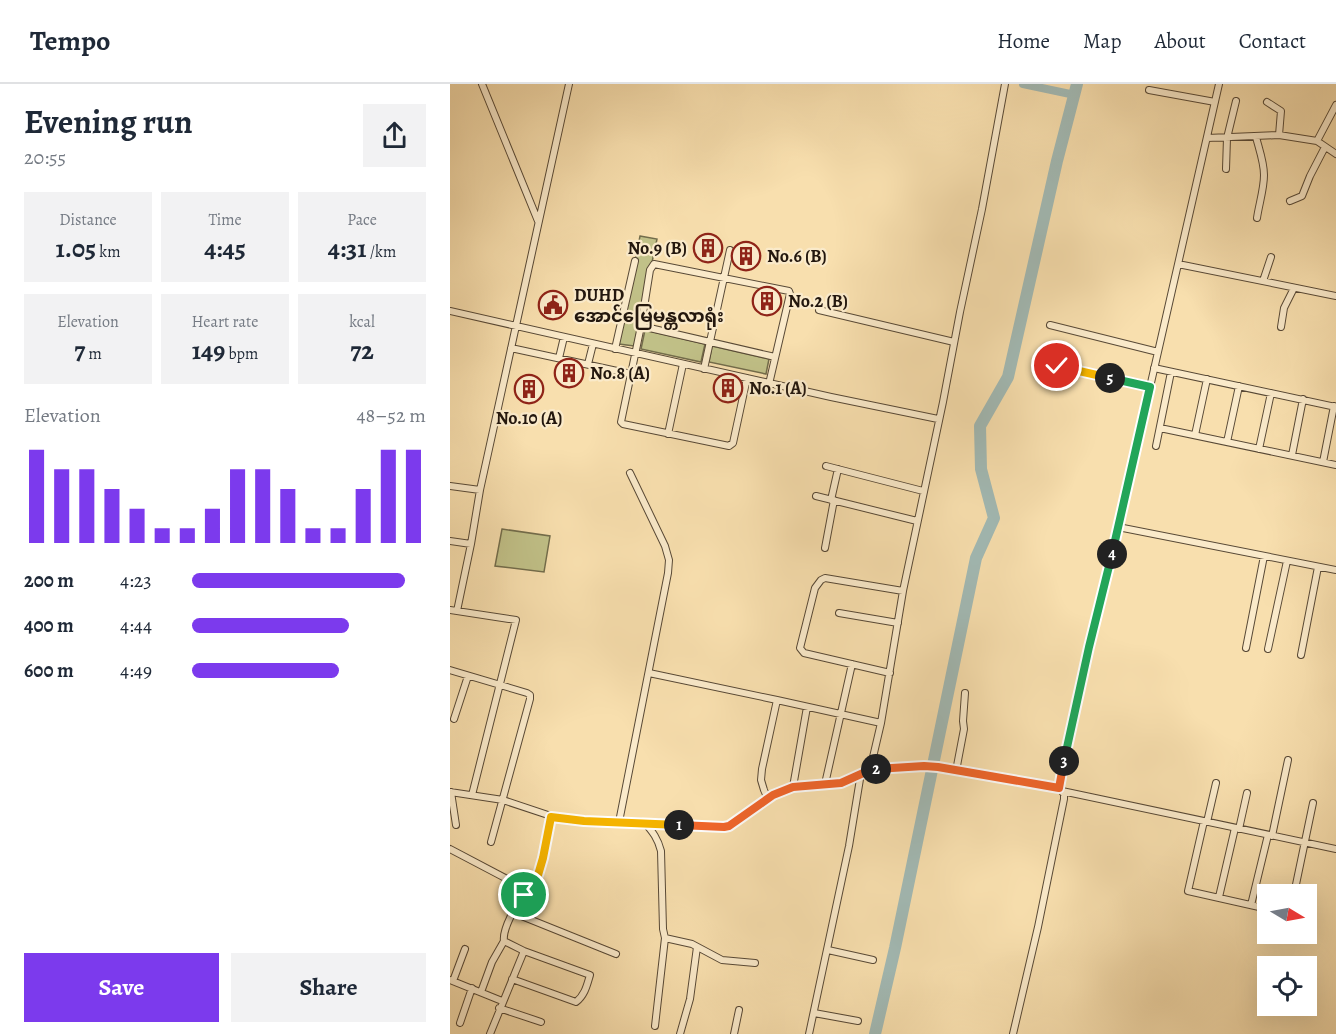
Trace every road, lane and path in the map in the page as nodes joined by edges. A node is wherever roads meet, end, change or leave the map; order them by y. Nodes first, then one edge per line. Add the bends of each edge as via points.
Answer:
1 (482, 84) edge
2 (569, 84) edge
3 (1005, 84) edge
4 (1219, 84) edge
5 (1149, 90) dead end
6 (1236, 101) dead end
7 (1215, 102) junction
8 (1268, 102) dead end
9 (1336, 105) edge
10 (1279, 135) junction
11 (1256, 137) junction
12 (1207, 138) junction
13 (1227, 138) junction
14 (1317, 141) junction
15 (1325, 147) junction
16 (1336, 154) edge
17 (1226, 170) dead end
18 (1290, 201) dead end
19 (1257, 218) dead end
20 (538, 222) junction
21 (730, 250) dead end
22 (1271, 257) dead end
23 (635, 261) dead end
24 (1178, 264) junction
25 (725, 278) junction
26 (1263, 281) junction
27 (1294, 288) junction
28 (1334, 294) edge
29 (819, 310) dead end
30 (450, 312) edge
31 (1050, 325) dead end
32 (515, 326) junction
33 (641, 326) junction
34 (1281, 327) dead end
35 (564, 337) junction
36 (710, 341) junction
37 (954, 342) junction
38 (593, 344) junction
39 (511, 348) junction
40 (615, 349) junction
41 (1158, 352) junction
42 (635, 354) junction
43 (775, 357) junction
44 (559, 358) junction
45 (588, 364) junction
46 (683, 364) junction
47 (1057, 366) dead end
48 (1154, 368) junction
49 (704, 369) junction
50 (1171, 372) junction
51 (631, 374) junction
52 (747, 378) junction
53 (1207, 380) junction
54 (769, 384) junction
55 (1239, 386) junction
56 (1150, 387) junction
57 (1271, 393) junction
58 (1303, 399) junction
59 (1335, 406) edge
60 (938, 419) junction
61 (1160, 428) junction
62 (668, 434) junction
63 (1195, 435) junction
64 (1227, 442) junction
65 (1156, 446) dead end
66 (1259, 449) junction
67 (1292, 455) junction
68 (1323, 462) junction
69 (1336, 465) edge
70 (826, 466) dead end
71 (838, 469) junction
72 (630, 473) dead end
73 (450, 486) edge
74 (480, 490) junction
75 (923, 491) junction
76 (816, 496) dead end
77 (833, 500) junction
78 (917, 521) junction
79 (1118, 527) junction
80 (450, 541) edge
81 (471, 544) junction
82 (825, 548) dead end
83 (1264, 556) junction
84 (1287, 561) junction
85 (1318, 567) junction
86 (1336, 570) edge
87 (903, 591) junction
88 (454, 610) edge
89 (839, 613) dead end
90 (898, 623) junction
91 (1246, 648) dead end
92 (1268, 649) dead end
93 (1301, 655) dead end
94 (852, 664) junction
95 (450, 670) edge
96 (890, 673) junction
97 (649, 674) junction
98 (468, 676) junction
99 (501, 685) junction
100 (965, 693) dead end
101 (777, 700) junction
102 (807, 707) junction
103 (841, 714) junction
104 (454, 719) dead end
105 (881, 723) junction
106 (1288, 760) dead end
107 (870, 770) junction
108 (956, 771) junction
109 (861, 773) junction
110 (1216, 783) dead end
111 (825, 784) junction
112 (793, 787) junction
113 (1060, 789) junction
114 (451, 792) edge
115 (1247, 793) dead end
116 (472, 795) junction
117 (768, 798) junction
118 (503, 800) junction
119 (1313, 803) dead end
120 (551, 817) junction
121 (619, 822) junction
122 (644, 822) junction
123 (1206, 822) junction
124 (456, 825) dead end
125 (1237, 828) junction
126 (1270, 836) junction
127 (491, 842) dead end
128 (1304, 843) junction
129 (450, 849) edge
130 (1336, 849) edge
131 (1296, 884) edge
132 (528, 890) junction
133 (1219, 897) junction
134 (1251, 905) junction
135 (1257, 906) edge
136 (514, 913) junction
137 (665, 938) junction
138 (504, 941) junction
139 (697, 946) junction
140 (465, 949) dead end
141 (828, 950) junction
142 (524, 951) junction
143 (616, 954) dead end
144 (873, 960) dead end
145 (755, 963) dead end
146 (512, 979) junction
147 (452, 980) edge
148 (471, 988) junction
149 (481, 992) junction
150 (501, 1005) junction
151 (739, 1010) dead end
152 (814, 1013) junction
153 (858, 1021) dead end
154 (541, 1022) dead end
155 (460, 1023) dead end
156 (655, 1026) dead end
157 (490, 1034) edge
158 (680, 1034) edge
159 (734, 1034) edge
160 (809, 1034) edge
161 (1014, 1034) edge

1 - 20 street
2 - 20 street
3 - 37 street
4 - 7 street
5 - 7 street
6 - 13 street
7 - 12 street
8 - 10 street via 1281,111
9 - 14 street
10 - 11 street
10 - 14 street
11 - 13 street
11 - 19 street via 1264,173
12 - 13 street
12 - 24 street
13 - 17 street
14 - 15 street
15 - 16 street
15 - 18 street via 1302,196
20 - 32 street
21 - 25 street
22 - 26 street
23 - 40 street
24 - 26 street
24 - 41 street
25 - 33 street via 654,264
25 - 36 street
25 - 43 street via 789,291
26 - 27 street
27 - 28 street
27 - 34 street via 1284,308
29 - 37 street
30 - 32 street
31 - 41 street
32 - 35 street
32 - 39 street
33 - 36 street
33 - 42 street
35 - 38 street
35 - 44 street
36 - 43 street
36 - 49 street
37 - 60 street
38 - 40 street
38 - 45 street
39 - 44 street
39 - 74 street
40 - 42 street
41 - 48 street
42 - 46 street
42 - 51 street
43 - 54 street
44 - 45 street
45 - 51 street
46 - 49 street
46 - 62 street
47 - 56 street
48 - 50 street
48 - 56 street
49 - 52 street
50 - 53 street
50 - 61 street
51 - 62 street via 621,422
52 - 54 street
52 - 62 street via 733,443 729,446
53 - 55 street
53 - 63 street
54 - 60 street
55 - 57 street
55 - 64 street
56 - 79 street
57 - 58 street
57 - 66 street
58 - 59 street
58 - 67 street
59 - 68 street
60 - 75 street
61 - 63 street
61 - 65 street
63 - 64 street
64 - 66 street
66 - 67 street
67 - 68 street
68 - 69 street
70 - 71 street
71 - 75 street
71 - 77 street
72 - 97 street via 669,560
73 - 74 street
74 - 81 street
75 - 78 street
76 - 77 street
77 - 78 street
77 - 82 street
78 - 87 street
79 - 83 street
79 - 113 street via 1077,698
80 - 81 street
81 - 88 street
83 - 84 street
83 - 91 street
84 - 85 street
84 - 92 street
85 - 86 street
85 - 93 street
87 - 90 street
87 - 94 street via 825,578 817,584 801,651
88 - 99 street via 516,620
89 - 90 street
90 - 96 street
94 - 96 street
94 - 103 street
95 - 98 street
96 - 105 street
97 - 101 street
97 - 121 street
98 - 99 street
98 - 104 street
99 - 116 street
99 - 118 street via 530,695
100 - 108 street via 964,729
101 - 102 street
101 - 117 street via 762,769 761,780
102 - 103 street
102 - 112 street
103 - 105 street
103 - 111 street
105 - 107 street
106 - 126 street
107 - 108 street via 924,766
107 - 109 street
108 - 113 street
109 - 111 street via 846,782
109 - 141 street
110 - 123 street
111 - 112 street
112 - 117 street
113 - 123 street
113 - 161 street via 1064,799
114 - 116 street
114 - 124 street
115 - 125 street
116 - 118 street
117 - 122 street via 724,827
118 - 120 street
118 - 127 street
119 - 128 street
120 - 121 street
120 - 132 street via 538,875
121 - 122 street
122 - 137 street via 654,833 661,851
123 - 125 street
123 - 133 street via 1188,890
125 - 126 street
125 - 133 street
126 - 128 street
126 - 134 street
128 - 130 street
128 - 131 street
129 - 132 street
132 - 136 street
133 - 134 street
134 - 135 street
136 - 138 street via 505,928
136 - 143 street
137 - 139 street
137 - 156 street
138 - 142 street
138 - 149 street
139 - 145 street via 722,960
139 - 158 street via 690,999
140 - 147 street
141 - 144 street
141 - 152 street
142 - 146 street
142 - 146 street via 590,975 586,990 576,1002
146 - 150 street
147 - 148 street
148 - 149 street
148 - 155 street
149 - 150 street
150 - 154 street
150 - 157 street
151 - 159 street
152 - 153 street
152 - 160 street

